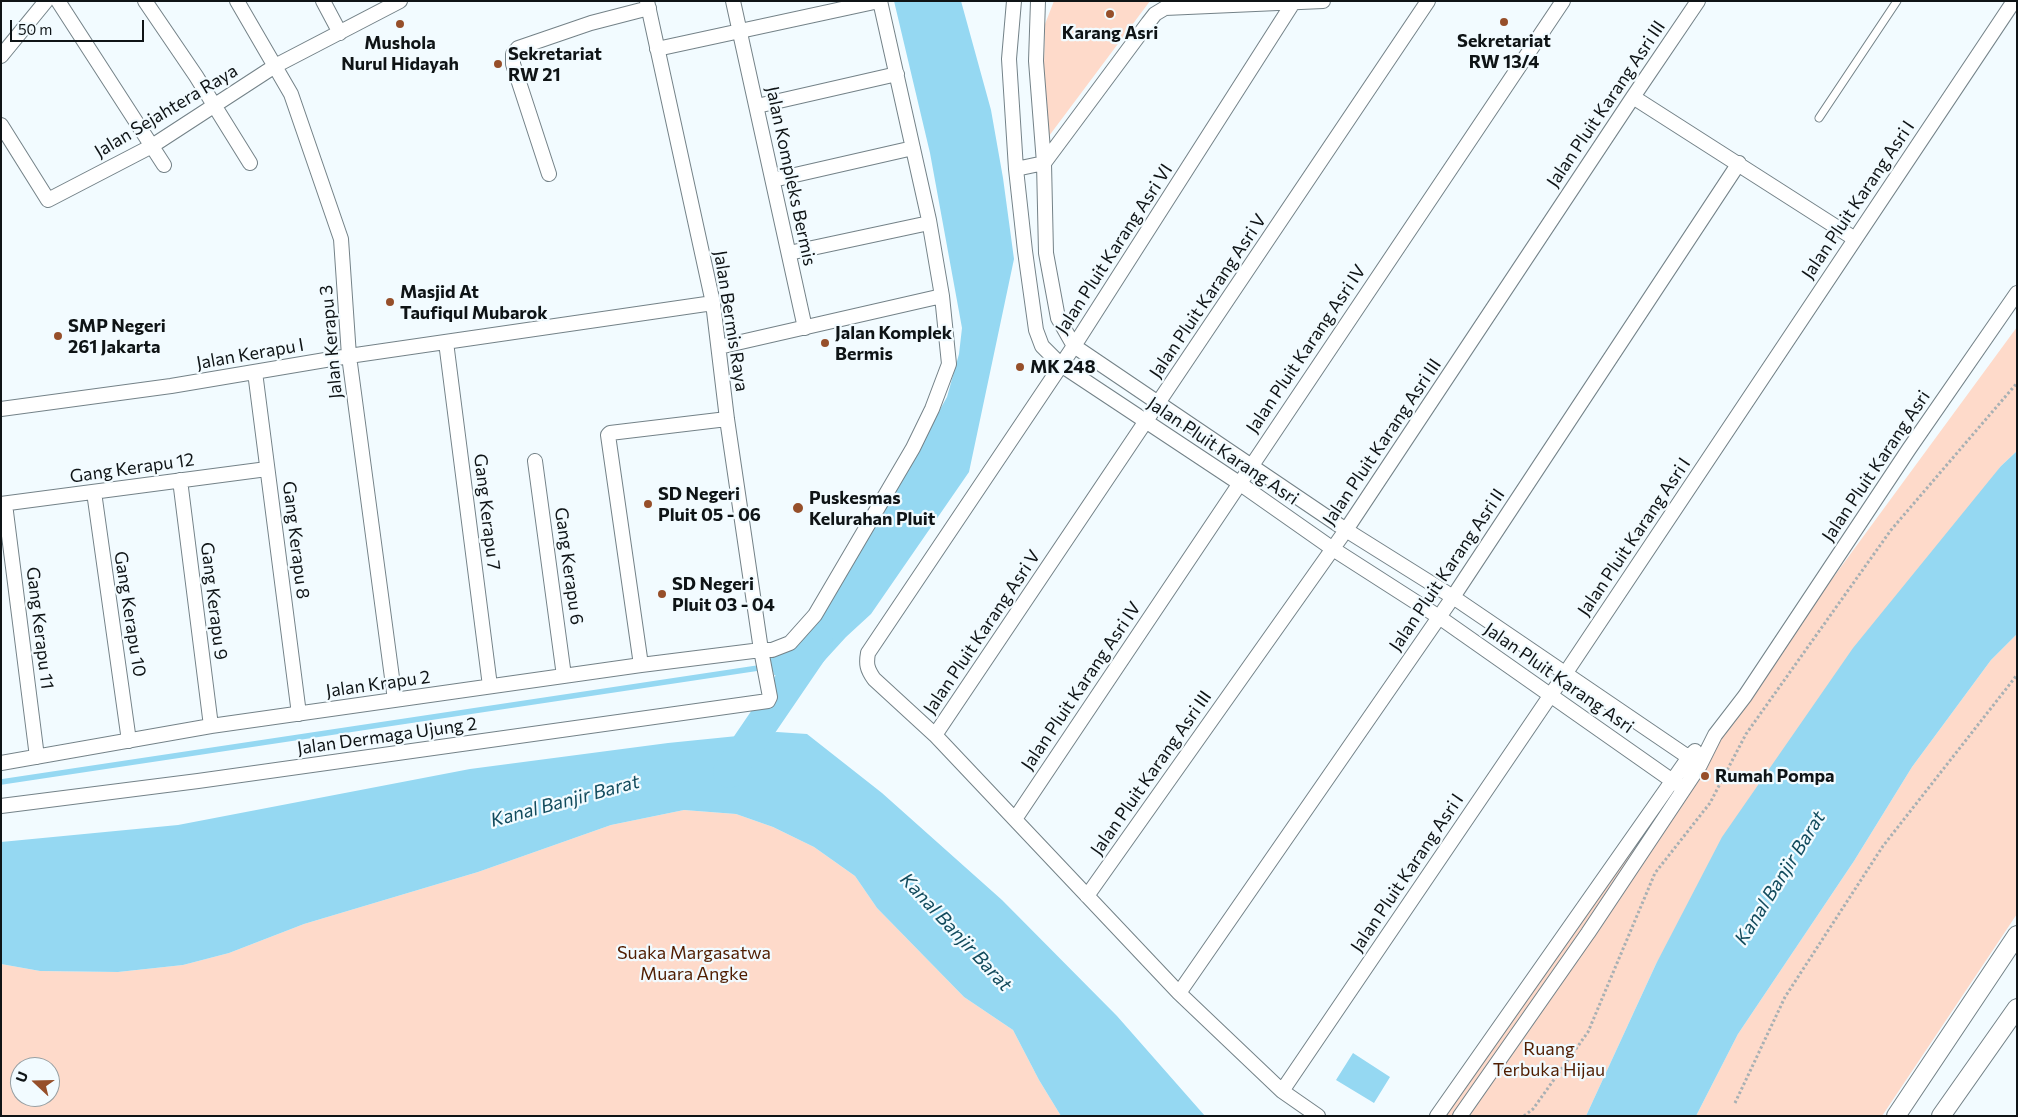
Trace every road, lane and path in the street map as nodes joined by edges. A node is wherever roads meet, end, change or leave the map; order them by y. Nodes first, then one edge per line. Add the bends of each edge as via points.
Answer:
1 (46, 1) edge
2 (58, 1) edge
3 (145, 1) edge
4 (236, 1) edge
5 (323, 1) edge
6 (400, 1) edge
7 (733, 1) edge
8 (879, 1) edge
9 (1014, 1) edge
10 (1038, 1) edge
11 (1323, 1) edge
12 (1428, 1) edge
13 (1563, 1) edge
14 (1698, 1) edge
15 (1896, 1) edge
16 (2014, 1) edge
17 (1293, 2) junction
18 (648, 4) edge
19 (740, 32) junction
20 (340, 33) junction
21 (657, 49) junction
22 (1, 56) edge
23 (275, 66) junction
24 (897, 74) junction
25 (1632, 97) junction
26 (214, 106) junction
27 (757, 106) junction
28 (1819, 118) dead end
29 (1, 125) edge
30 (152, 146) junction
31 (913, 148) junction
32 (250, 163) dead end
33 (1044, 163) junction
34 (1739, 163) junction
35 (164, 165) dead end
36 (1016, 168) junction
37 (549, 174) dead end
38 (773, 180) junction
39 (929, 223) junction
40 (1855, 239) junction
41 (789, 253) junction
42 (2017, 293) edge
43 (942, 296) junction
44 (714, 303) junction
45 (806, 328) junction
46 (446, 342) junction
47 (1074, 346) junction
48 (718, 347) junction
49 (349, 356) junction
50 (1061, 365) junction
51 (255, 372) junction
52 (2017, 384) edge
53 (1159, 403) junction
54 (1, 409) edge
55 (727, 419) junction
56 (1146, 422) junction
57 (536, 461) dead end
58 (1250, 466) junction
59 (268, 469) junction
60 (180, 480) junction
61 (1239, 483) junction
62 (94, 492) junction
63 (3, 504) edge
64 (1346, 530) junction
65 (1333, 549) junction
66 (1453, 596) junction
67 (1439, 617) junction
68 (762, 655) junction
69 (641, 664) junction
70 (1566, 674) junction
71 (564, 676) junction
72 (2017, 676) edge
73 (490, 686) junction
74 (769, 692) joint
75 (1551, 694) junction
76 (395, 700) junction
77 (299, 714) junction
78 (211, 726) junction
79 (935, 735) junction
80 (129, 741) junction
81 (37, 758) junction
82 (1695, 761) junction
83 (1, 763) edge
84 (1678, 785) junction
85 (1, 806) edge
86 (1015, 819) junction
87 (1087, 896) junction
88 (2017, 935) edge
89 (1179, 993) junction
90 (2017, 1008) edge
91 (1462, 1080) junction
92 (1282, 1091) junction
93 (1478, 1091) junction
94 (1736, 1102) dead end
95 (1318, 1116) edge
96 (1437, 1116) edge
97 (1460, 1116) edge
98 (1524, 1116) edge
99 (1896, 1116) edge
100 (1941, 1116) edge

1 - 22 street
2 - 30 street
3 - 26 street
4 - 23 street, Jalan Kerapu 3
5 - 20 street
6 - 20 street, Jalan Sejahtera Raya
7 - 19 street, Jalan Kompleks Bermis
8 - 19 street
8 - 24 street
9 - 36 street, Jalan Pluit Karang Asri via 1009,59
10 - 33 street, Jalan Pluit Karang Asri via 1036,61
11 - 17 street
12 - 53 street, Jalan Pluit Karang Asri V
13 - 58 street, Jalan Pluit Karang Asri IV
14 - 25 street, Jalan Pluit Karang Asri III
15 - 28 lane
16 - 40 street, Jalan Pluit Karang Asri I
17 - 33 street via 1164,8 1155,14
17 - 47 street, Jalan Pluit Karang Asri VI
18 - 21 street, Jalan Bermis Raya
18 - 37 street via 518,48 513,54 513,64
19 - 21 street
19 - 27 street, Jalan Kompleks Bermis
20 - 23 street, Jalan Sejahtera Raya
21 - 44 street, Jalan Bermis Raya
23 - 26 street, Jalan Sejahtera Raya
23 - 49 street, Jalan Kerapu 3 via 291,94 341,239
24 - 27 street
24 - 31 street
25 - 34 street
25 - 64 street, Jalan Pluit Karang Asri III
26 - 30 street, Jalan Sejahtera Raya
26 - 32 street
27 - 38 street, Jalan Kompleks Bermis
29 - 30 street, Jalan Sejahtera Raya via 48,200
30 - 35 street
31 - 38 street
31 - 39 street
33 - 36 street
33 - 47 street, Jalan Pluit Karang Asri via 1046,253 1058,318
34 - 40 street
34 - 66 street, Jalan Pluit Karang Asri II
36 - 50 street, Jalan Pluit Karang Asri via 1036,330 1042,346
38 - 41 street, Jalan Kompleks Bermis
39 - 41 street
39 - 43 street
40 - 70 street, Jalan Pluit Karang Asri I
41 - 45 street, Jalan Kompleks Bermis
42 - 82 street, Jalan Pluit Karang Asri via 1744,696
43 - 45 street
43 - 68 street via 949,364 913,448 815,615 790,643
44 - 46 street, Jalan Kerapu I
44 - 48 street, Jalan Bermis Raya
45 - 48 street
46 - 49 street, Jalan Kerapu I
46 - 73 street, Gang Kerapu 7
47 - 50 street, Jalan Pluit Karang Asri VI
47 - 53 street, Jalan Pluit Karang Asri
48 - 55 street, Jalan Bermis Raya
49 - 51 street, Jalan Kerapu I
49 - 76 street, Jalan Kerapu 3
50 - 56 street, Jalan Pluit Karang Asri
50 - 79 street, Jalan Pluit Karang Asri VI via 868,653 866,664 874,679
51 - 54 street, Jalan Kerapu I
51 - 59 street, Gang Kerapu 8
52 - 98 path via 1891,530 1746,734 1710,803 1656,873 1588,1032 1533,1109
53 - 56 street, Jalan Pluit Karang Asri V
53 - 58 street, Jalan Pluit Karang Asri
55 - 68 street, Jalan Bermis Raya
55 - 69 street via 608,435
56 - 61 street, Jalan Pluit Karang Asri
56 - 79 street, Jalan Pluit Karang Asri V
57 - 71 street, Gang Kerapu 6
58 - 61 street, Jalan Pluit Karang Asri IV
58 - 64 street, Jalan Pluit Karang Asri
59 - 60 street, Gang Kerapu 12
59 - 77 street, Gang Kerapu 8
60 - 62 street, Gang Kerapu 12
60 - 78 street, Gang Kerapu 9
61 - 65 street, Jalan Pluit Karang Asri
61 - 86 street, Jalan Pluit Karang Asri IV
62 - 63 street, Gang Kerapu 12
62 - 80 street, Gang Kerapu 10
63 - 81 street, Gang Kerapu 11
64 - 65 street, Jalan Pluit Karang Asri III
64 - 66 street, Jalan Pluit Karang Asri
65 - 67 street, Jalan Pluit Karang Asri
65 - 87 street, Jalan Pluit Karang Asri III
66 - 67 street, Jalan Pluit Karang Asri II
66 - 70 street, Jalan Pluit Karang Asri
67 - 75 street, Jalan Pluit Karang Asri
67 - 89 street, Jalan Pluit Karang Asri II
68 - 69 street, Jalan Krapu 2
68 - 74 street, Jalan Bermis Raya
69 - 71 street, Jalan Krapu 2
70 - 75 street, Jalan Pluit Karang Asri I
70 - 82 street, Jalan Pluit Karang Asri
71 - 73 street, Jalan Krapu 2
72 - 94 path via 1883,846 1785,997
73 - 76 street, Jalan Krapu 2
74 - 85 street, Jalan Dermaga Ujung 2 via 770,697 765,702
75 - 84 street, Jalan Pluit Karang Asri
75 - 92 street, Jalan Pluit Karang Asri I
76 - 77 street, Jalan Krapu 2
77 - 78 street, Jalan Krapu 2
78 - 80 street, Jalan Krapu 2
79 - 86 street
80 - 81 street, Jalan Krapu 2
81 - 83 street, Jalan Krapu 2
82 - 84 street, Jalan Pluit Karang Asri
84 - 91 street, Jalan Pluit Karang Asri
84 - 93 street, Jalan Pluit Karang Asri via 1588,933
86 - 87 street
87 - 89 street
88 - 99 street
89 - 92 street
90 - 100 street
91 - 93 street
91 - 96 street, Jalan Pluit Karang Asri
92 - 95 street
93 - 97 street, Jalan Pluit Karang Asri

